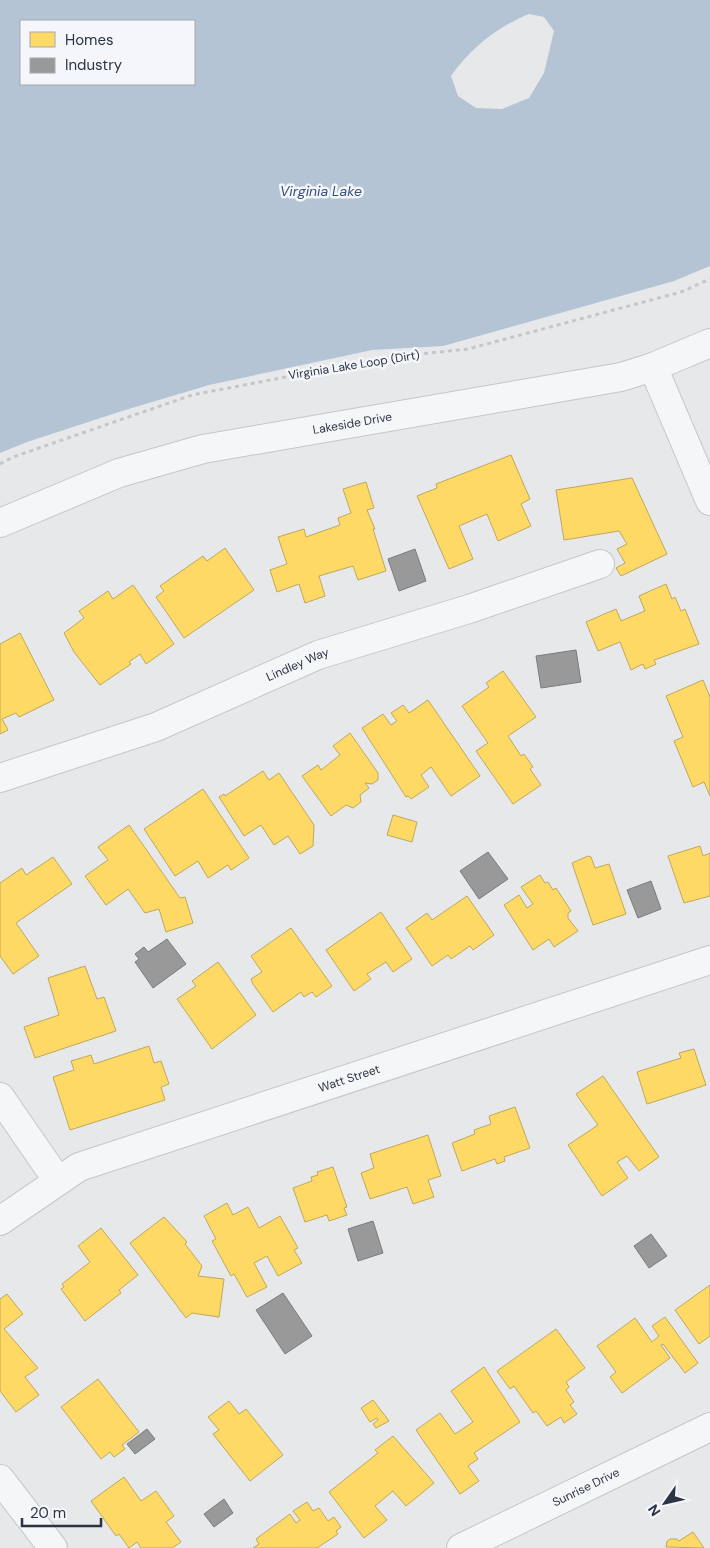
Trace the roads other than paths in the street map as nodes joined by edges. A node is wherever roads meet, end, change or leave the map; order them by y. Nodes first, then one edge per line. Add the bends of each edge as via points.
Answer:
1 (710, 343) edge
2 (710, 365) edge
3 (653, 367) junction
4 (710, 501) edge
5 (0, 523) edge
6 (600, 564) dead end
7 (0, 778) edge
8 (710, 960) edge
9 (0, 1097) edge
10 (58, 1181) junction
11 (0, 1221) edge
12 (710, 1427) edge
13 (0, 1479) edge
14 (53, 1548) edge
15 (461, 1548) edge

1 - 3 street, Lakeside Drive
2 - 3 street
3 - 4 street
3 - 5 street, Lakeside Drive via 577,385 202,449 119,473
6 - 7 street, Lindley Way via 469,609 318,655 156,727
8 - 10 street, Watt Street via 79,1167
9 - 10 street
10 - 11 street, Watt Street
12 - 15 street, Sunrise Drive
13 - 14 street

